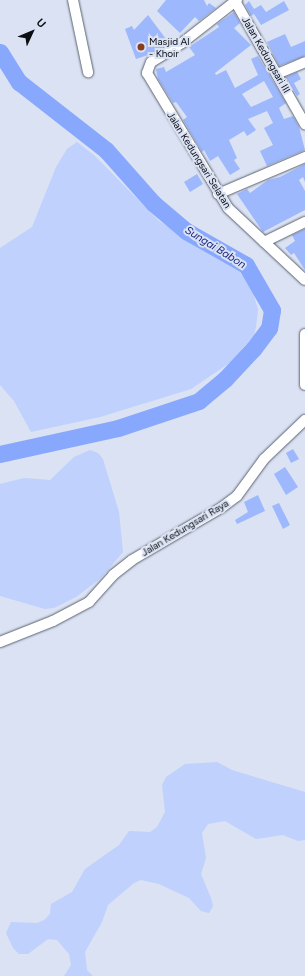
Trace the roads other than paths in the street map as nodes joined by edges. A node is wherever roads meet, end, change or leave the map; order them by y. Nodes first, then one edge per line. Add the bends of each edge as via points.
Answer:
1 (72, 0) edge
2 (236, 1) edge
3 (305, 62) edge
4 (88, 72) dead end
5 (277, 74) junction
6 (305, 124) edge
7 (305, 157) edge
8 (218, 194) junction
9 (305, 222) edge
10 (264, 242) junction
11 (305, 280) edge
12 (305, 334) edge
13 (305, 385) edge
14 (305, 420) edge
15 (0, 642) edge

1 - 4 street
2 - 5 street, Jalan Kedungsari III
2 - 8 street, Jalan Kedungsari Selatan via 182,43 150,62 147,72
3 - 5 street
5 - 6 street, Jalan Kedungsari III
7 - 8 street
8 - 10 street, Jalan Kedungsari Selatan via 244,225
9 - 10 street
10 - 11 street, Jalan Kedungsari Selatan
12 - 13 street
14 - 15 street, Jalan Kedungsari Raya via 264,459 237,496 132,560 113,575 89,602 53,621

